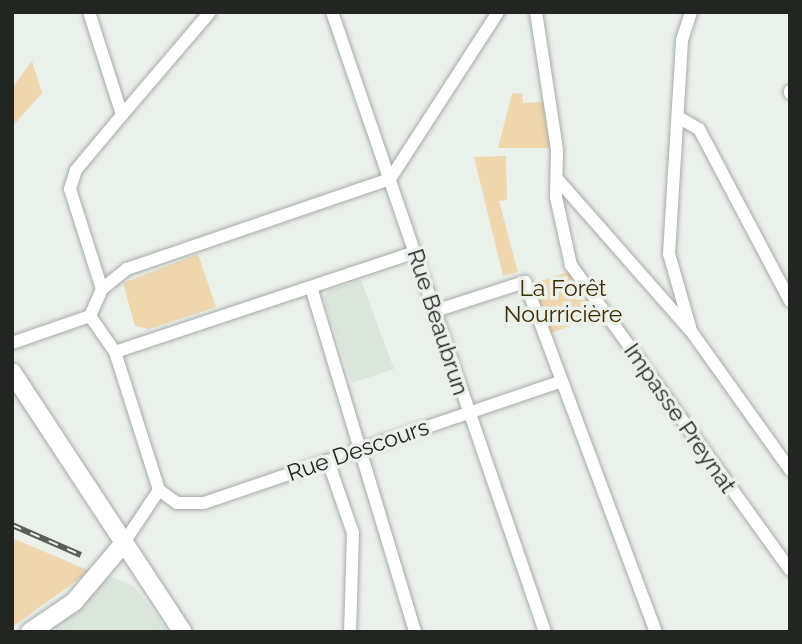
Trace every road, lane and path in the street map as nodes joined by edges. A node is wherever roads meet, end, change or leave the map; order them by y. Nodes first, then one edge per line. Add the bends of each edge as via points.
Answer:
1 (89, 12) edge
2 (210, 12) edge
3 (332, 12) edge
4 (498, 12) edge
5 (536, 12) edge
6 (691, 12) edge
7 (122, 115) junction
8 (678, 117) junction
9 (390, 179) junction
10 (559, 181) junction
11 (415, 251) junction
12 (311, 287) junction
13 (102, 289) junction
14 (790, 301) edge
15 (435, 311) junction
16 (90, 316) junction
17 (691, 331) junction
18 (12, 343) edge
19 (115, 352) junction
20 (12, 372) edge
21 (560, 382) junction
22 (468, 413) junction
23 (363, 449) junction
24 (328, 461) junction
25 (790, 470) edge
26 (159, 490) junction
27 (123, 544) junction
28 (790, 570) edge
29 (653, 631) edge
30 (30, 632) edge
31 (183, 632) edge
32 (350, 632) edge
33 (415, 632) edge
34 (545, 632) edge

1 - 7 street
2 - 7 street
3 - 9 street, Rue Beaubrun
4 - 9 street
5 - 10 street
6 - 8 street via 682,40
7 - 13 street via 76,170 70,189
8 - 14 street via 699,129
8 - 17 street via 669,254
9 - 11 street, Rue Beaubrun
9 - 13 street via 127,269
10 - 17 street
10 - 28 street, Impasse Preynat via 556,197 571,265
11 - 12 street
11 - 15 street, Rue Beaubrun
12 - 19 street
12 - 23 street
13 - 16 street
15 - 21 street via 525,282
15 - 22 street, Rue Beaubrun
16 - 18 street
16 - 19 street
17 - 25 street
19 - 26 street
20 - 27 main road
21 - 22 street, Rue Descours
21 - 29 street
22 - 23 street, Rue Descours
22 - 34 street, Rue Beaubrun
23 - 24 street, Rue Descours
23 - 33 street
24 - 26 street, Rue Descours via 190,506
24 - 32 street via 353,533
26 - 27 street
27 - 30 main road via 74,601
27 - 31 main road

